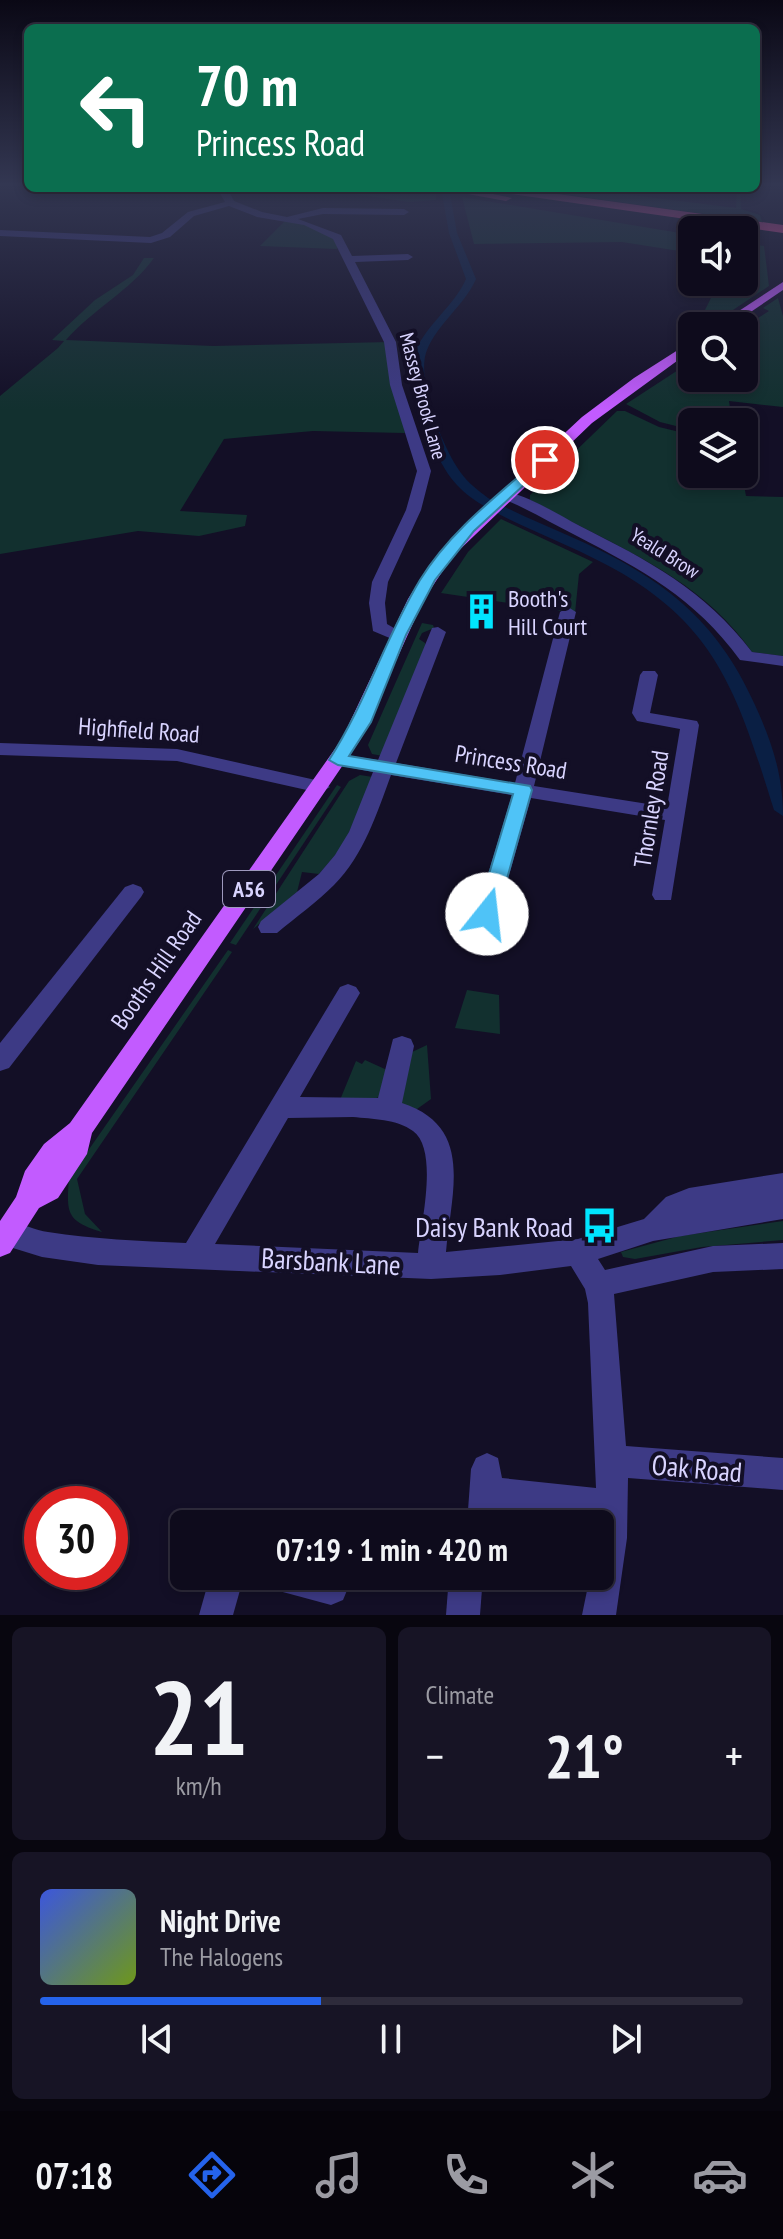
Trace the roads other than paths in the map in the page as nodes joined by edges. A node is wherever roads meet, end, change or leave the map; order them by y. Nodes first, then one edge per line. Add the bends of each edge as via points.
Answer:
1 (349, 259) edge
2 (783, 285) edge
3 (743, 312) edge
4 (678, 354) edge
5 (501, 501) junction
6 (568, 612) dead end
7 (438, 632) dead end
8 (398, 635) junction
9 (783, 661) edge
10 (649, 675) dead end
11 (0, 749) edge
12 (338, 760) junction
13 (385, 768) junction
14 (320, 787) junction
15 (523, 790) junction
16 (675, 815) junction
17 (133, 892) dead end
18 (663, 895) dead end
19 (487, 914) dead end
20 (269, 927) dead end
21 (348, 993) dead end
22 (402, 1046) dead end
23 (0, 1061) edge
24 (282, 1108) junction
25 (388, 1108) junction
26 (783, 1185) edge
27 (783, 1207) edge
28 (653, 1229) junction
29 (3, 1239) edge
30 (578, 1252) junction
31 (194, 1255) junction
32 (783, 1256) edge
33 (431, 1266) junction
34 (598, 1285) junction
35 (611, 1461) junction
36 (783, 1474) edge
37 (486, 1495) edge
38 (610, 1504) junction
39 (223, 1590) edge
40 (465, 1590) edge
41 (216, 1615) edge
42 (463, 1615) edge
43 (599, 1615) edge

1 - 8 street, Massey Brook Lane via 390,342 396,385 424,471 420,495 383,567 376,594 379,627
2 - 3 main road
4 - 5 main road, A56 via 586,421
5 - 8 main road, A56 via 469,528 435,569
5 - 9 street, Yeald Brow via 549,513 659,572 704,604 746,656
6 - 15 street
7 - 13 street
8 - 12 main road, Booths Hill Road / A56 via 370,707
10 - 16 street, Thornley Road via 644,717 690,725
11 - 14 street, Highfield Road via 177,755
12 - 13 street, Princess Road
12 - 14 main road, Booths Hill Road / A56
13 - 15 street, Princess Road
13 - 20 street via 343,860
14 - 29 main road, Booths Hill Road / A56 via 79,1131 78,1146 49,1190 29,1200
15 - 16 street, Princess Road
15 - 19 street
16 - 18 street, Thornley Road
17 - 23 street
21 - 24 street
22 - 25 street
24 - 25 street
24 - 31 street
25 - 33 street via 431,1127 441,1145
26 - 28 street, Barsbank Lane via 689,1200 676,1205
27 - 28 street, Barsbank Lane
28 - 30 street, Barsbank Lane
29 - 31 street, Barsbank Lane via 78,1250
30 - 33 street, Barsbank Lane
30 - 34 street
31 - 33 street, Barsbank Lane
32 - 34 street via 707,1259
34 - 35 street
35 - 36 street, Oak Road
35 - 38 street
37 - 38 street
38 - 43 street via 609,1576
39 - 41 street
40 - 42 street

